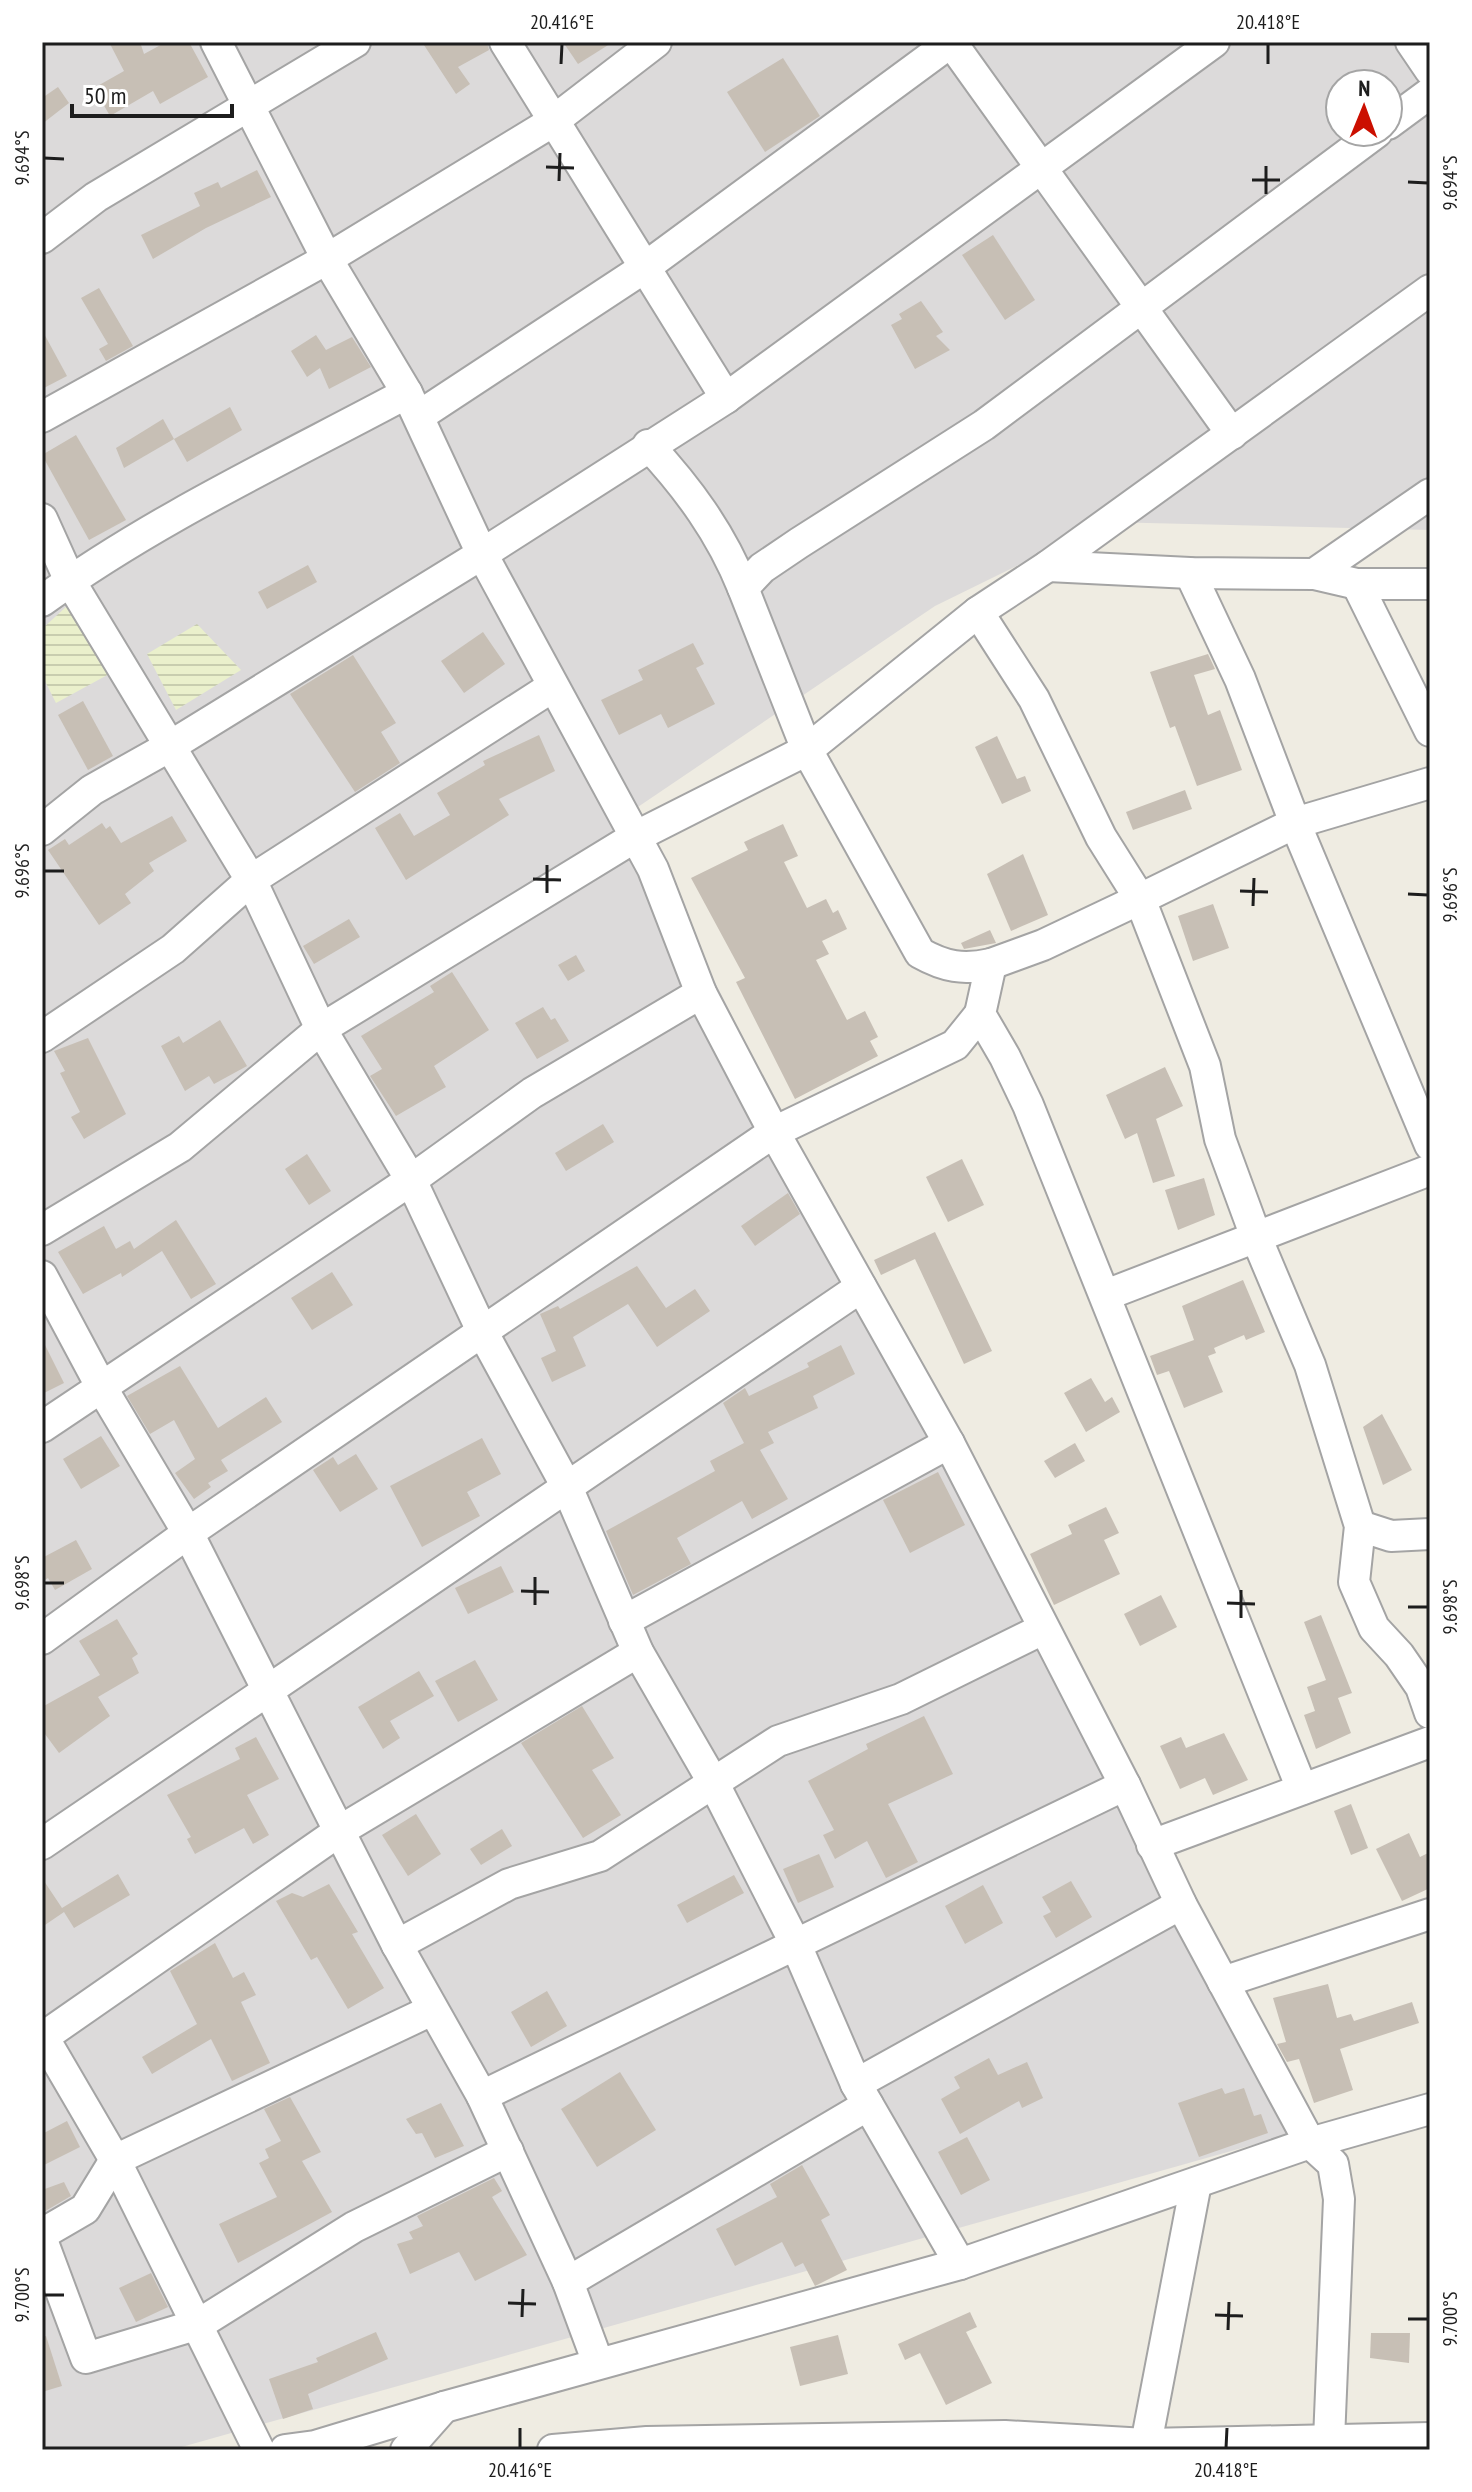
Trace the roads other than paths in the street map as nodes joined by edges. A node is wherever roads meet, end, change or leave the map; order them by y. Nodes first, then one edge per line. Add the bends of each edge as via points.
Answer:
1 (216, 42) edge
2 (355, 42) edge
3 (505, 42) edge
4 (656, 42) edge
5 (951, 42) edge
6 (1214, 42) edge
7 (1411, 42) edge
8 (1430, 70) edge
9 (1430, 93) edge
10 (247, 107) junction
11 (1404, 112) edge
12 (552, 122) junction
13 (1355, 148) edge
14 (1041, 166) junction
15 (42, 238) edge
16 (327, 259) junction
17 (644, 268) junction
18 (1430, 290) edge
19 (1142, 305) junction
20 (726, 398) junction
21 (413, 404) junction
22 (42, 417) edge
23 (1232, 434) junction
24 (648, 445) junction
25 (1430, 494) edge
26 (42, 519) edge
27 (482, 554) junction
28 (1048, 566) junction
29 (1190, 573) junction
30 (1314, 574) junction
31 (70, 581) junction
32 (1357, 584) junction
33 (1430, 584) edge
34 (743, 588) junction
35 (42, 601) edge
36 (978, 612) junction
37 (552, 687) junction
38 (1430, 731) edge
39 (172, 745) junction
40 (807, 750) junction
41 (1430, 783) edge
42 (1295, 823) junction
43 (42, 830) edge
44 (635, 837) junction
45 (251, 880) junction
46 (1140, 899) junction
47 (991, 964) junction
48 (701, 993) junction
49 (980, 1014) junction
50 (321, 1029) junction
51 (42, 1037) edge
52 (774, 1132) junction
53 (1430, 1145) edge
54 (1430, 1170) edge
55 (411, 1180) junction
56 (42, 1230) edge
57 (1256, 1237) junction
58 (42, 1276) edge
59 (861, 1287) junction
60 (1106, 1295) junction
61 (483, 1333) junction
62 (103, 1390) junction
63 (42, 1427) edge
64 (949, 1443) junction
65 (567, 1487) junction
66 (1360, 1526) junction
67 (188, 1533) junction
68 (1430, 1534) edge
69 (624, 1621) junction
70 (1043, 1629) junction
71 (42, 1639) edge
72 (638, 1652) junction
73 (267, 1688) junction
74 (1430, 1713) edge
75 (1430, 1742) edge
76 (713, 1782) junction
77 (1125, 1785) junction
78 (1302, 1789) junction
79 (341, 1830) junction
80 (42, 1844) edge
81 (1152, 1845) junction
82 (1181, 1904) junction
83 (1430, 1914) edge
84 (397, 1945) junction
85 (796, 1945) junction
86 (1223, 1982) junction
87 (432, 2010) junction
88 (42, 2037) edge
89 (862, 2094) junction
90 (482, 2096) junction
91 (1430, 2109) edge
92 (1310, 2143) junction
93 (508, 2151) junction
94 (115, 2160) junction
95 (1196, 2183) junction
96 (42, 2237) edge
97 (960, 2264) junction
98 (568, 2282) junction
99 (199, 2324) junction
100 (598, 2363) junction
101 (444, 2407) junction
102 (1430, 2438) edge
103 (1329, 2440) junction
104 (1004, 2443) edge
105 (1146, 2444) junction
106 (1377, 2445) edge
107 (710, 2446) edge
108 (324, 2448) edge
109 (259, 2450) edge
110 (285, 2450) edge
111 (406, 2450) edge
112 (553, 2450) edge

1 - 10 street
2 - 10 street
3 - 12 street
4 - 12 street
5 - 14 street
5 - 17 street
6 - 14 street
7 - 8 street
9 - 11 street
10 - 15 street via 96,197
10 - 16 street
12 - 16 street
12 - 17 street
13 - 19 street
14 - 19 street
14 - 20 street
16 - 21 street
16 - 22 street
17 - 20 street
17 - 21 street
18 - 23 street
19 - 23 street
19 - 34 street via 984,425 786,552
20 - 24 street
21 - 27 street
21 - 31 street via 236,484
23 - 28 street
24 - 27 street
24 - 34 street via 685,485 731,557
25 - 30 street
26 - 31 street
27 - 37 street
27 - 39 street
28 - 29 street
28 - 36 street
29 - 30 street
29 - 42 street via 1240,679
30 - 32 street
31 - 35 street
31 - 39 street
32 - 33 street
32 - 38 street
34 - 40 street
36 - 40 street
36 - 46 street via 1034,699 1101,837
37 - 44 street
37 - 45 street
39 - 43 street via 92,790
39 - 45 street
40 - 44 street
40 - 47 street via 920,953 943,966
41 - 42 street
42 - 46 street
42 - 53 street
44 - 48 street via 653,869
44 - 50 street
45 - 50 street
45 - 51 street via 173,949
46 - 47 street
46 - 57 street via 1205,1066 1220,1139
47 - 49 street
48 - 52 street
48 - 55 street via 532,1093
49 - 52 street via 955,1045
49 - 60 street via 1028,1105
50 - 55 street
50 - 56 street via 180,1147
52 - 59 street
52 - 61 street
54 - 57 street
55 - 61 street
55 - 62 street
57 - 60 street
57 - 66 street via 1310,1365
58 - 62 street
59 - 64 street
59 - 65 street
60 - 78 street
61 - 65 street
61 - 67 street
62 - 63 street
62 - 67 street
64 - 69 street
64 - 70 street
65 - 69 street
65 - 73 street
66 - 68 street via 1391,1536
66 - 74 street via 1354,1582 1374,1628 1421,1687
67 - 71 street
67 - 73 street
69 - 72 street
70 - 76 street via 901,1699 778,1741
70 - 77 street
72 - 76 street
72 - 79 street
73 - 79 street
73 - 80 street
75 - 78 street
76 - 84 street via 600,1856 509,1884
76 - 85 street
77 - 81 street
77 - 85 street
78 - 81 street
79 - 84 street
79 - 88 street
81 - 82 street
82 - 86 street
82 - 89 street
83 - 86 street
84 - 87 street
85 - 89 street
85 - 90 street
86 - 92 street
87 - 90 street
87 - 94 street
88 - 94 street
89 - 97 street
89 - 98 street
90 - 93 street
91 - 92 street
92 - 95 street
92 - 103 street via 1333,2164 1339,2199
93 - 98 street
93 - 99 street via 354,2227
94 - 96 street via 85,2209
94 - 99 street
95 - 97 street
95 - 105 street
96 - 99 street via 86,2358
97 - 100 street
98 - 100 street
99 - 109 street
100 - 101 street
101 - 108 street
101 - 111 street
102 - 106 street
103 - 105 street
103 - 106 street
104 - 105 street
104 - 107 street
107 - 112 street
108 - 110 street

